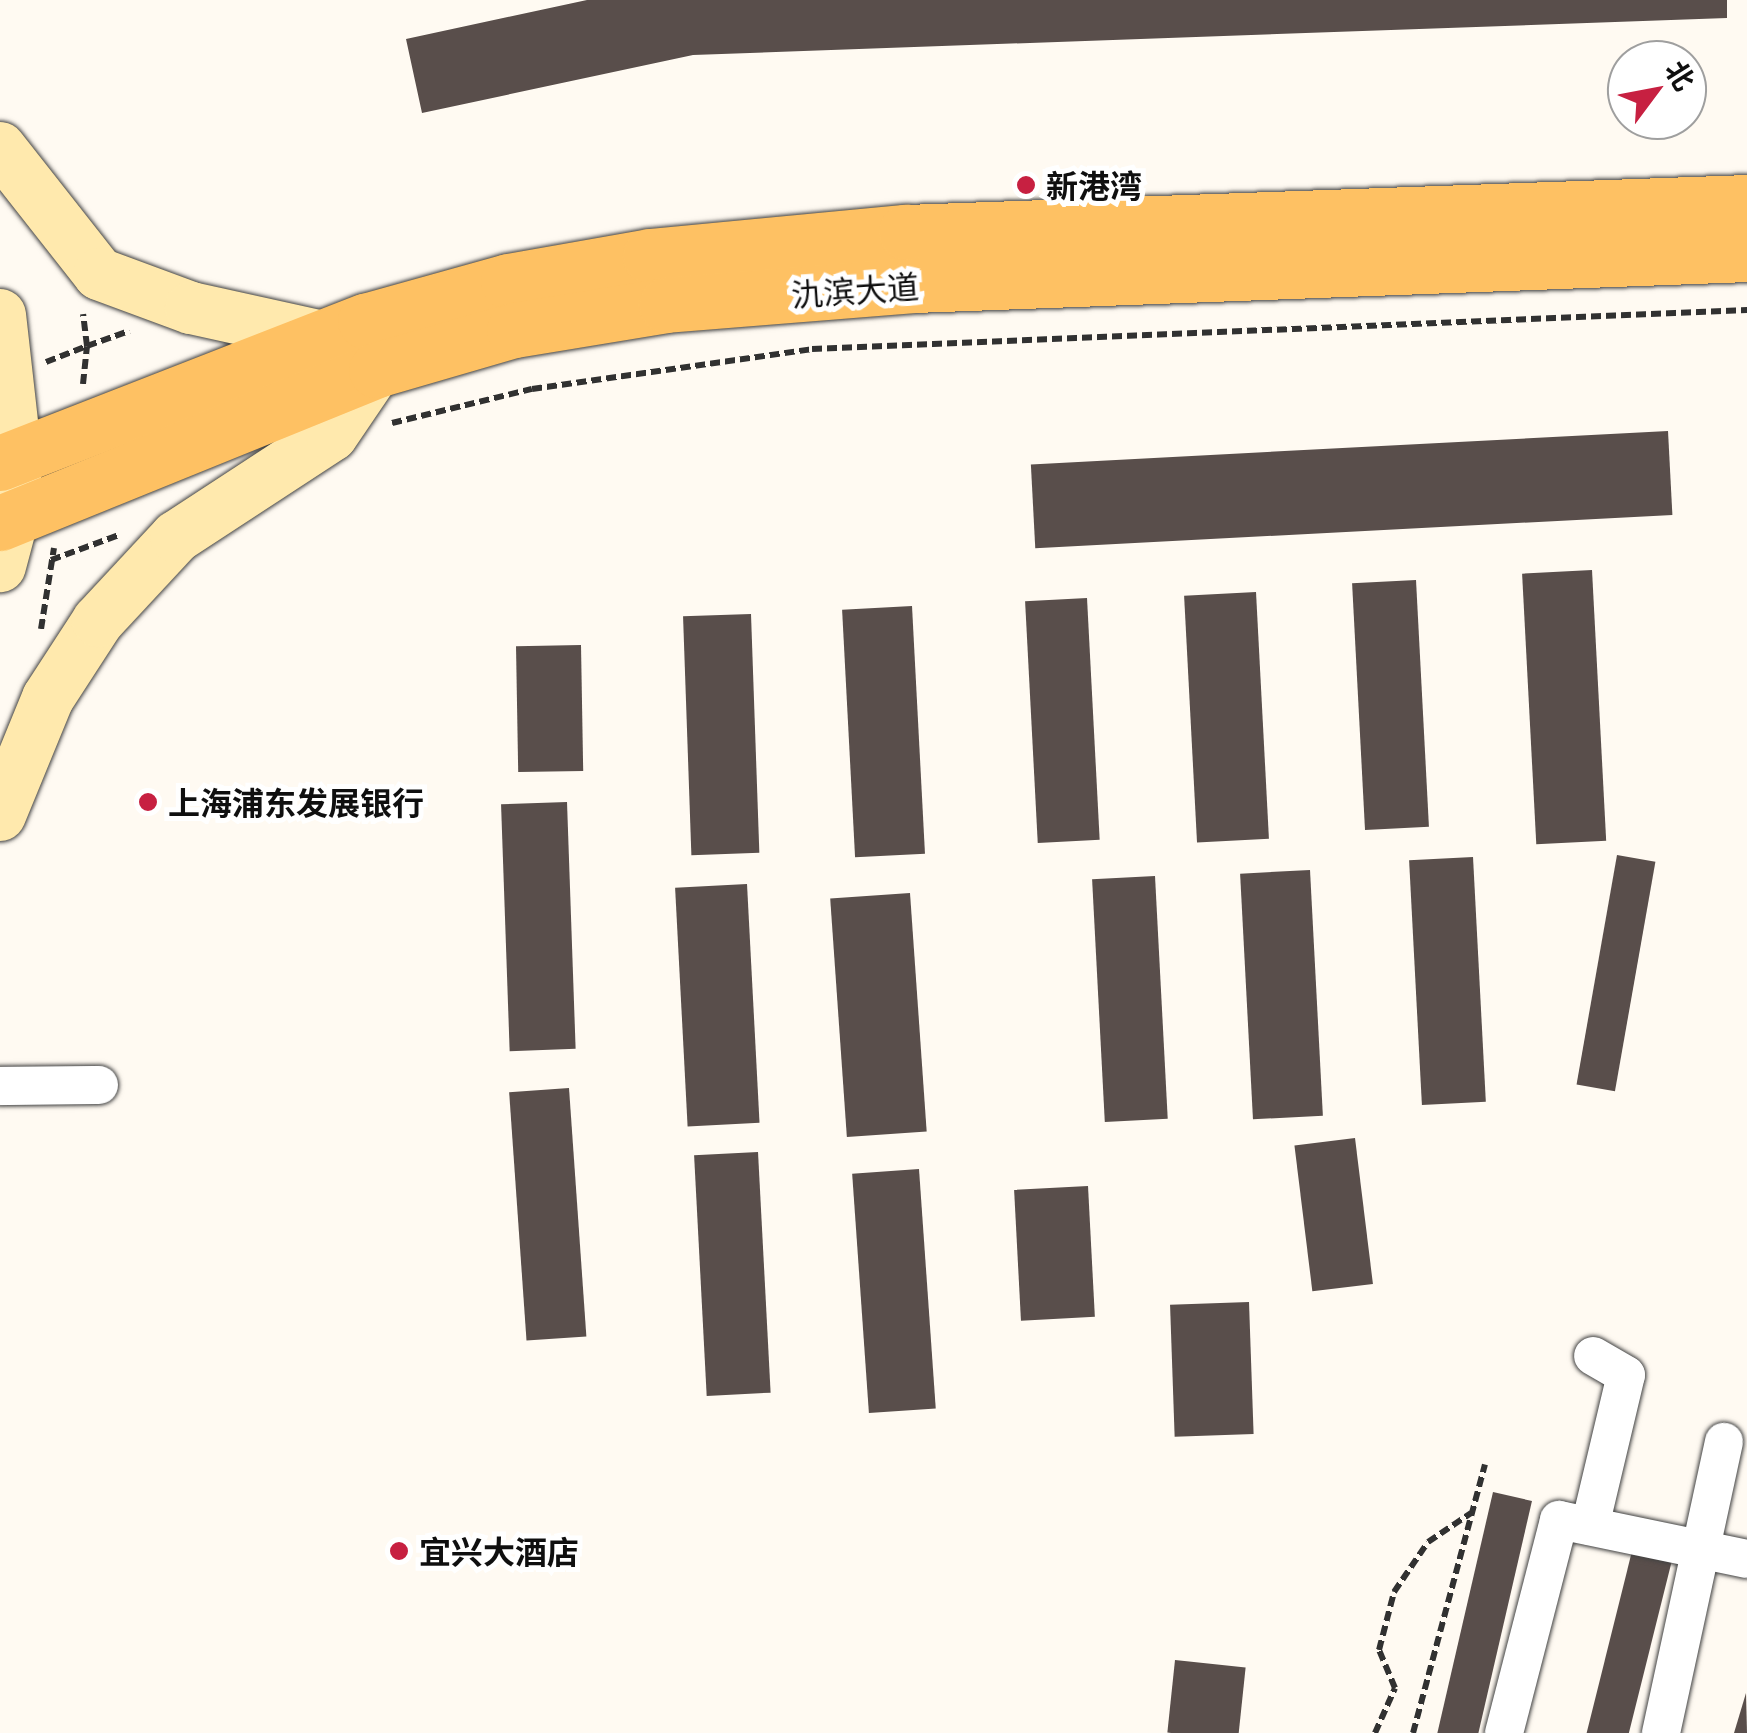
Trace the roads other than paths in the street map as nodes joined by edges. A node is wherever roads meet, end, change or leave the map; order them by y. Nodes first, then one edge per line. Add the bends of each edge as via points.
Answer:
1 (0, 148) edge
2 (1747, 202) edge
3 (1747, 254) edge
4 (0, 315) edge
5 (323, 337) junction
6 (376, 370) junction
7 (8, 460) edge
8 (21, 543) edge
9 (0, 815) edge
10 (99, 1085) dead end
11 (0, 1086) edge
12 (1593, 1356) dead end
13 (1724, 1442) dead end
14 (1590, 1526) junction
15 (1700, 1550) junction
16 (1747, 1559) edge
17 (1504, 1733) edge
18 (1660, 1733) edge

1 - 5 main road via 98,274 191,308
2 - 5 main road, 氿滨大道 via 807,241 650,256 508,281
3 - 6 main road, 氿滨大道 via 914,285 666,305 514,330
4 - 7 main road
5 - 7 main road, 氿滨大道
6 - 8 main road, 氿滨大道
6 - 9 main road via 332,435 176,537 98,621 48,698
7 - 8 main road
10 - 11 street
12 - 14 street via 1626,1375
13 - 15 street
14 - 15 street
14 - 17 street via 1560,1520
15 - 16 street
15 - 18 street

